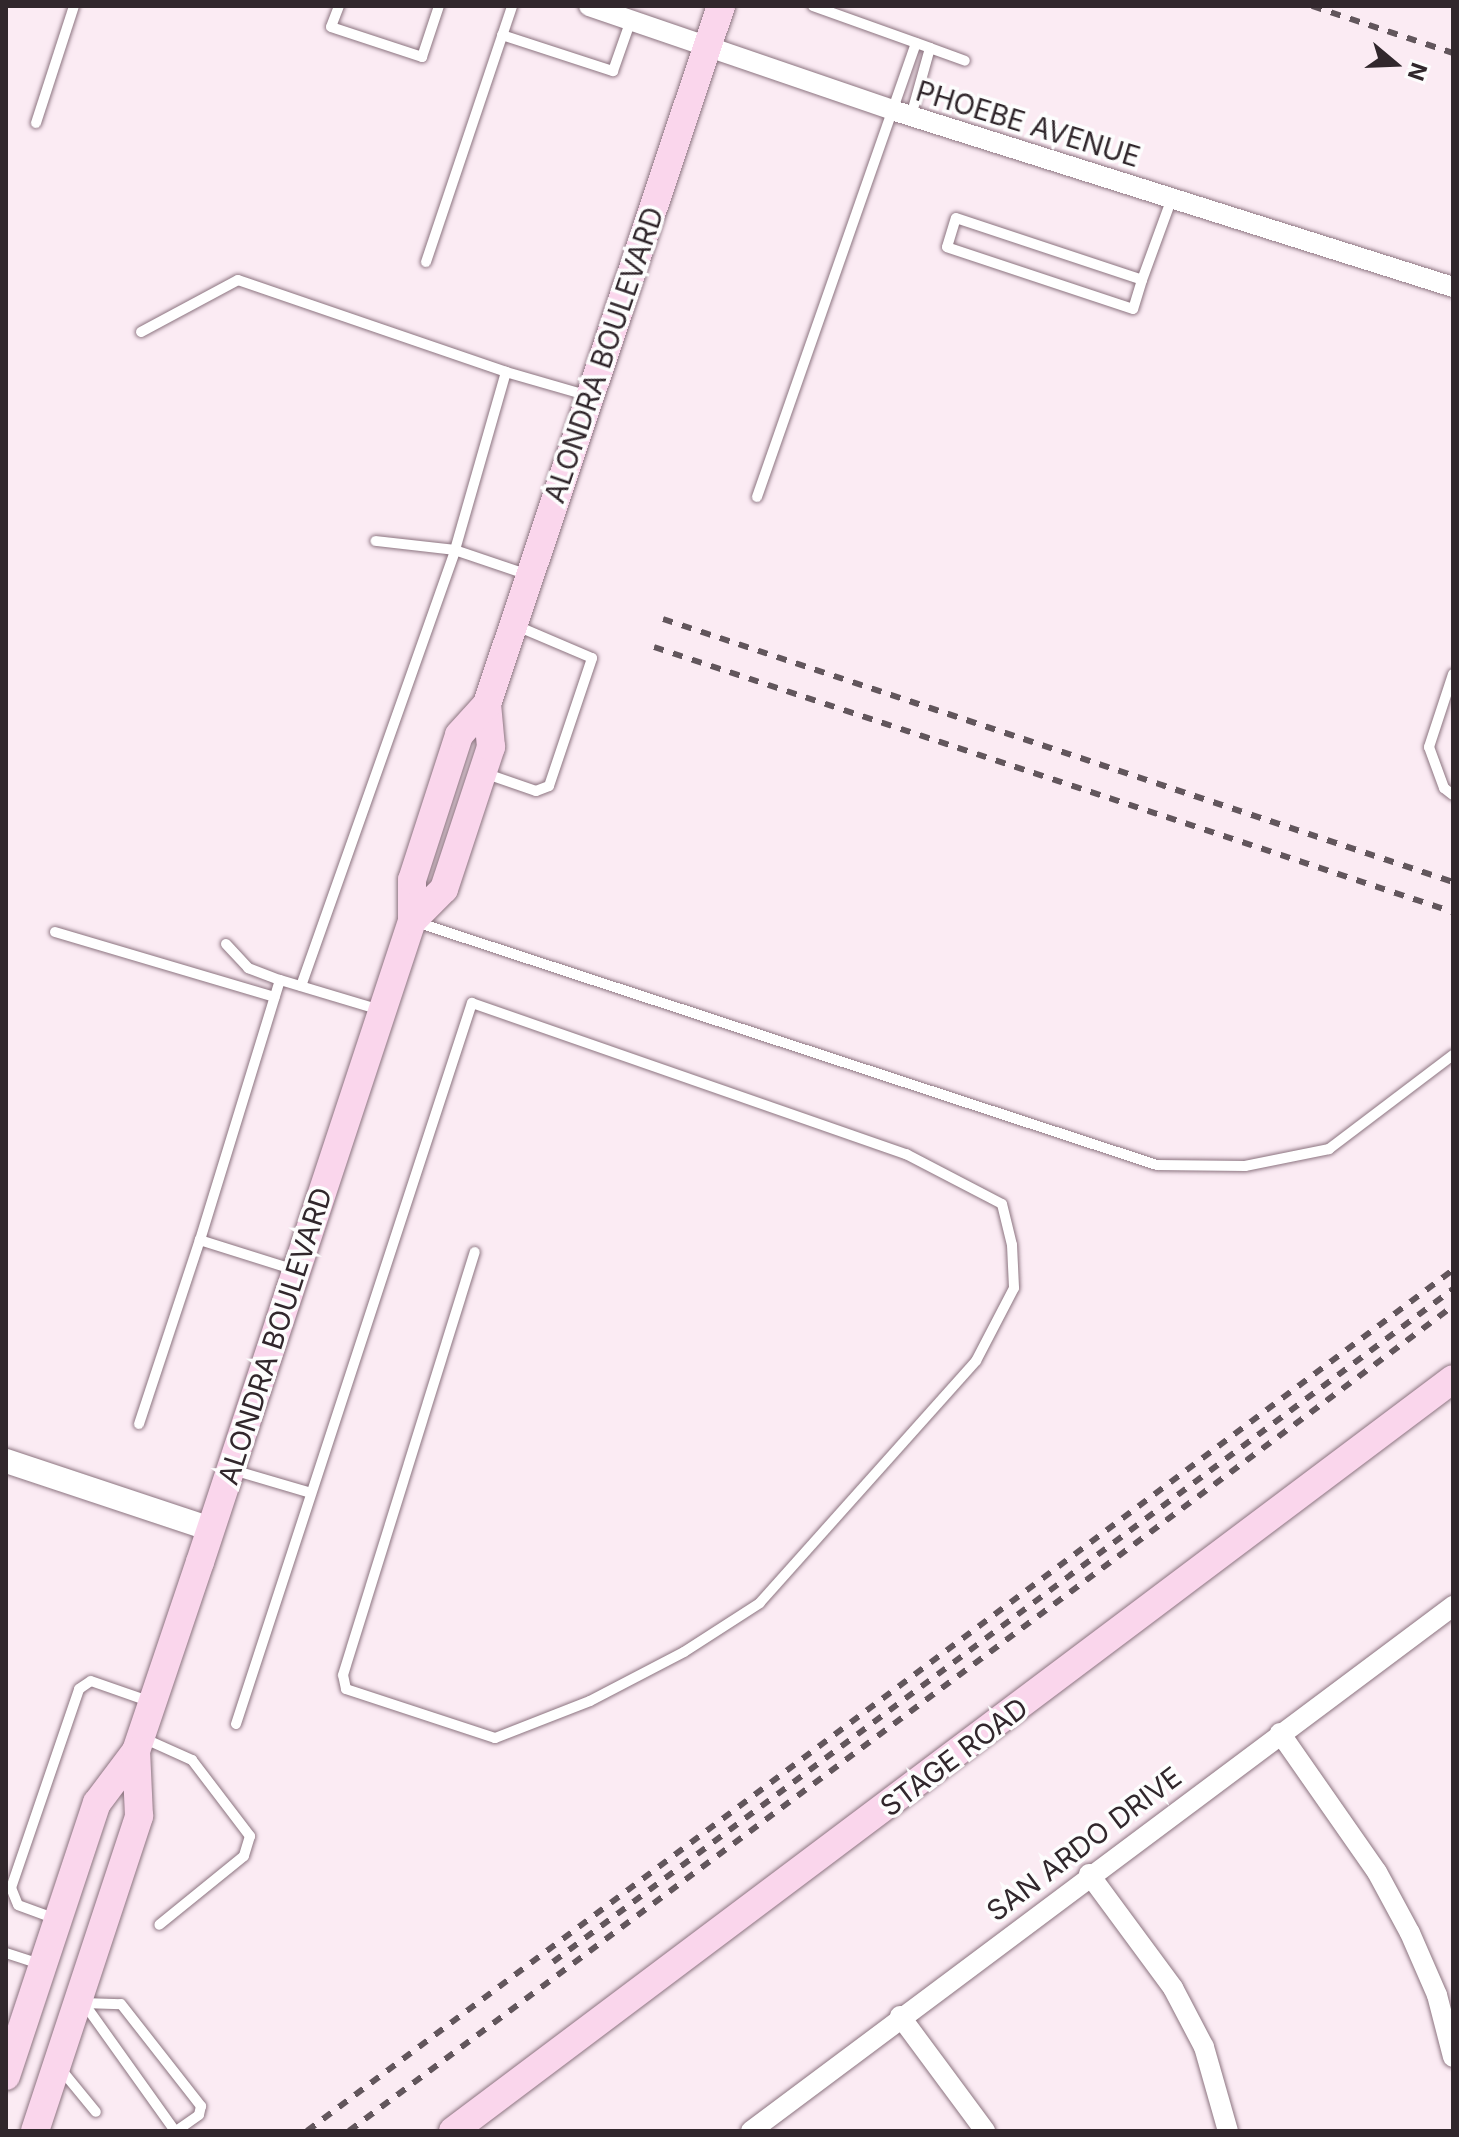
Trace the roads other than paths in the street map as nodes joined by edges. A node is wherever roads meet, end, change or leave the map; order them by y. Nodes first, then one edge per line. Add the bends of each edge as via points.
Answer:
1 (74, 6) edge
2 (339, 6) edge
3 (439, 6) edge
4 (512, 6) edge
5 (589, 6) edge
6 (721, 6) edge
7 (813, 6) edge
8 (631, 20) junction
9 (502, 35) junction
10 (916, 43) junction
11 (708, 45) junction
12 (930, 48) junction
13 (965, 61) dead end
14 (901, 113) junction
15 (36, 123) dead end
16 (1172, 198) junction
17 (426, 262) dead end
18 (1142, 280) junction
19 (1453, 287) edge
20 (141, 332) dead end
21 (506, 372) junction
22 (590, 396) junction
23 (757, 497) dead end
24 (376, 541) dead end
25 (455, 550) junction
26 (530, 576) junction
27 (514, 625) junction
28 (1453, 674) edge
29 (487, 704) junction
30 (482, 772) junction
31 (1453, 795) edge
32 (412, 921) junction
33 (55, 932) dead end
34 (226, 944) dead end
35 (280, 980) junction
36 (301, 986) junction
37 (275, 997) junction
38 (382, 1011) junction
39 (1453, 1055) edge
40 (200, 1240) junction
41 (475, 1252) dead end
42 (297, 1271) junction
43 (1453, 1379) edge
44 (139, 1424) dead end
45 (6, 1461) edge
46 (231, 1470) junction
47 (311, 1493) junction
48 (211, 1529) junction
49 (1453, 1606) edge
50 (153, 1702) junction
51 (236, 1724) dead end
52 (1280, 1733) junction
53 (139, 1744) junction
54 (1089, 1874) junction
55 (10, 1900) edge
56 (58, 1920) junction
57 (159, 1925) dead end
58 (6, 1953) edge
59 (43, 1965) junction
60 (81, 2000) junction
61 (900, 2016) junction
62 (1453, 2057) edge
63 (57, 2065) junction
64 (6, 2076) edge
65 (96, 2112) dead end
66 (35, 2131) edge
67 (175, 2131) edge
68 (453, 2131) edge
69 (751, 2131) edge
70 (985, 2131) edge
71 (1228, 2131) edge

1 - 15 lane
2 - 3 lane via 331,27 422,57
4 - 9 lane
5 - 8 street, PHOEBE AVENUE
6 - 11 main road, ALONDRA BOULEVARD
7 - 10 lane
8 - 9 lane via 613,71
8 - 11 street, PHOEBE AVENUE
9 - 17 lane
10 - 12 lane
10 - 14 lane
11 - 14 street, PHOEBE AVENUE
11 - 22 main road, ALONDRA BOULEVARD
12 - 13 lane
12 - 14 lane
14 - 16 street, PHOEBE AVENUE
14 - 23 lane
16 - 18 lane
16 - 19 street, PHOEBE AVENUE
18 - 18 lane via 956,218 947,247 1133,309
20 - 21 lane via 238,280
21 - 22 lane
21 - 25 lane
22 - 26 main road, ALONDRA BOULEVARD
24 - 25 lane
25 - 26 lane
25 - 36 lane
26 - 27 main road, ALONDRA BOULEVARD
27 - 29 main road, ALONDRA BOULEVARD
27 - 30 lane via 590,653 543,791
28 - 31 lane via 1429,747 1444,788
29 - 30 main road, ALONDRA BOULEVARD via 491,747
29 - 32 main road, ALONDRA BOULEVARD via 459,735 412,880
30 - 32 main road, ALONDRA BOULEVARD via 444,889
32 - 38 main road, ALONDRA BOULEVARD
32 - 39 lane via 1157,1165 1245,1166 1329,1149
33 - 37 lane
34 - 35 lane via 248,968
35 - 36 lane
35 - 37 lane
36 - 38 lane
37 - 40 lane
38 - 42 main road, ALONDRA BOULEVARD
40 - 42 lane
40 - 44 lane
41 - 47 lane via 343,1675 346,1689 495,1738 590,1701 684,1652 760,1603 976,1361 1014,1288 1012,1245 1002,1204 906,1154 472,1003
42 - 46 main road, ALONDRA BOULEVARD
43 - 68 main road, STAGE ROAD
45 - 48 street
46 - 47 lane
46 - 48 main road, ALONDRA BOULEVARD
47 - 51 lane
48 - 50 main road, ALONDRA BOULEVARD
49 - 52 street, SAN ARDO DRIVE
50 - 53 main road, ALONDRA BOULEVARD
50 - 55 lane via 91,1681 79,1689
52 - 54 street, SAN ARDO DRIVE
52 - 62 street via 1377,1872 1410,1933 1437,1995
53 - 56 main road, ALONDRA BOULEVARD via 97,1803
53 - 57 lane via 192,1760 250,1836 244,1856
53 - 60 main road, ALONDRA BOULEVARD via 139,1816
54 - 61 street, SAN ARDO DRIVE
54 - 71 street via 1173,1988 1204,2047
55 - 56 lane
56 - 59 main road, ALONDRA BOULEVARD
58 - 59 lane
59 - 64 main road, ALONDRA BOULEVARD
60 - 63 main road, ALONDRA BOULEVARD
60 - 67 lane
60 - 67 lane via 121,2004 201,2106 199,2115
61 - 69 street, SAN ARDO DRIVE
61 - 70 street
63 - 65 lane
63 - 66 main road, ALONDRA BOULEVARD

